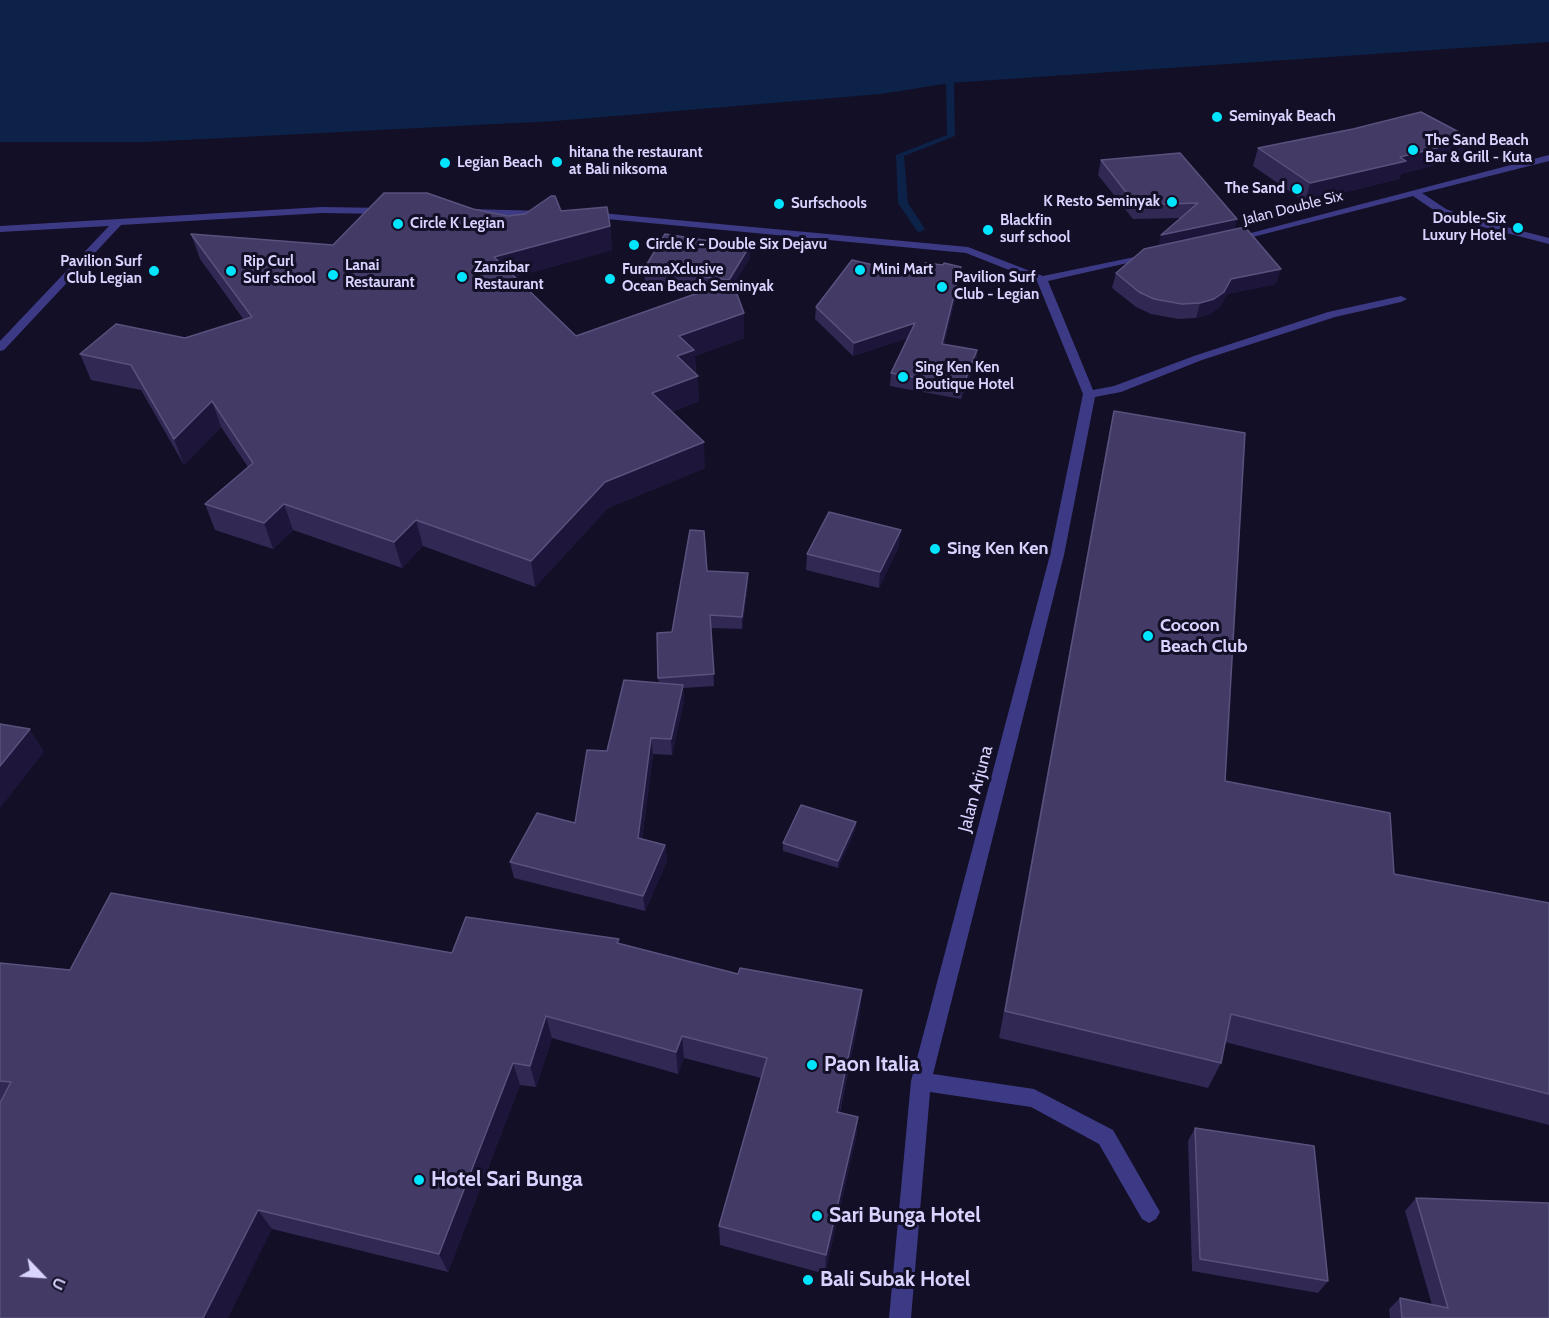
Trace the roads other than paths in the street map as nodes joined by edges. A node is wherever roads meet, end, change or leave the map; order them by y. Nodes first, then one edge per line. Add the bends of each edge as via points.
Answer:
1 (1549, 159) edge
2 (1415, 193) junction
3 (393, 211) edge
4 (463, 212) edge
5 (556, 214) edge
6 (579, 215) edge
7 (118, 222) junction
8 (0, 229) edge
9 (1224, 241) edge
10 (1549, 241) edge
11 (1161, 253) edge
12 (1042, 279) junction
13 (1401, 299) dead end
14 (0, 348) edge
15 (1089, 394) junction
16 (921, 1081) junction
17 (1149, 1212) dead end
18 (900, 1318) edge

1 - 2 street, Jalan Double Six
2 - 9 street, Jalan Double Six
2 - 10 street via 1442,211 1464,219
3 - 7 street via 322,210
4 - 5 street
6 - 12 street via 968,250
7 - 8 street
7 - 14 street
11 - 12 street
12 - 15 street
13 - 15 street via 1332,314 1117,389
15 - 16 street, Jalan Arjuna via 1057,555
16 - 17 street via 1034,1098 1106,1137
16 - 18 street, Jalan Arjuna

